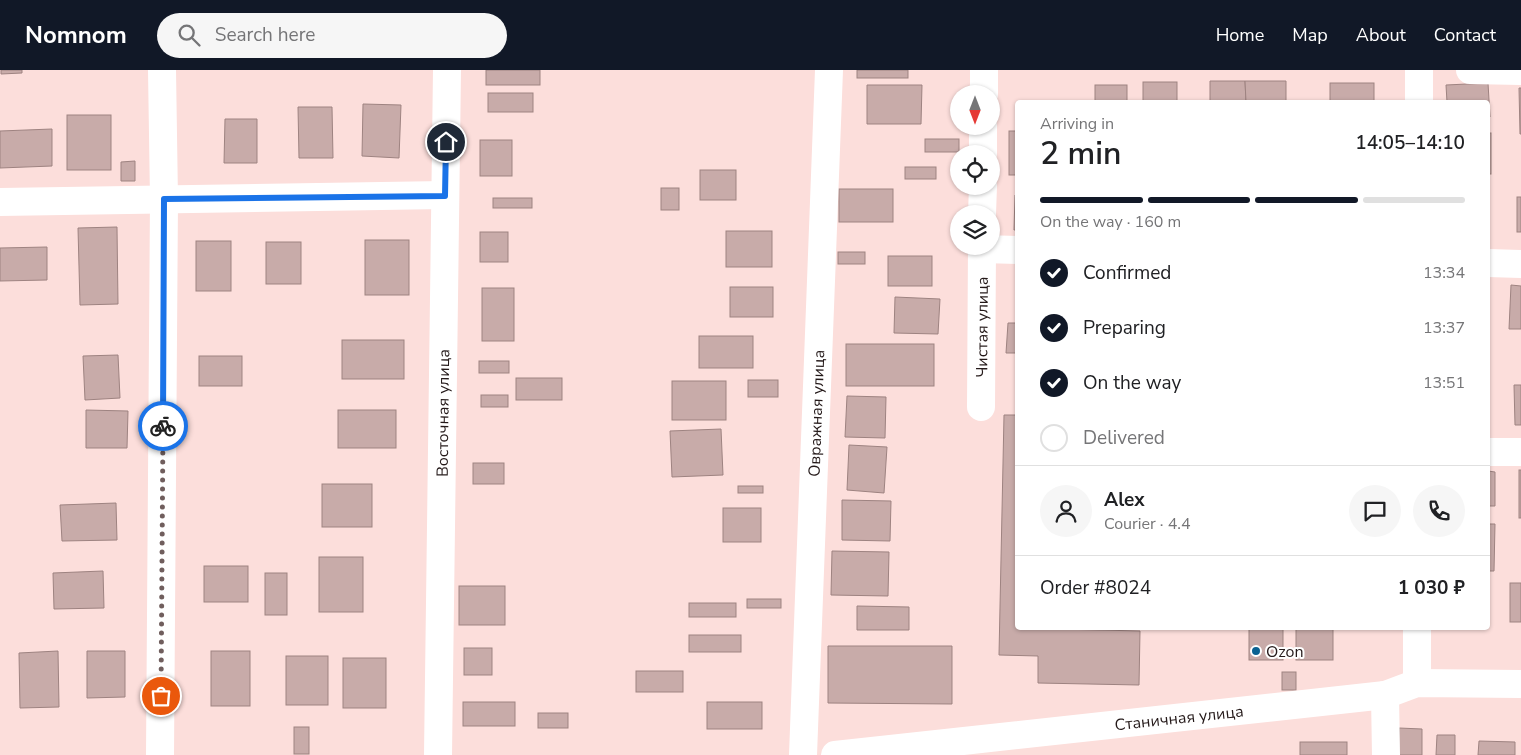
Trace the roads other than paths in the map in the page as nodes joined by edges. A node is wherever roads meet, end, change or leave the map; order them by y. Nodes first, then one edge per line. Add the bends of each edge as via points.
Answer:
1 (162, 70) edge
2 (446, 70) edge
3 (828, 70) edge
4 (984, 70) edge
5 (1419, 70) edge
6 (1470, 70) edge
7 (1521, 71) edge
8 (984, 85) edge
9 (1419, 100) edge
10 (445, 196) junction
11 (164, 199) junction
12 (0, 202) edge
13 (1000, 249) edge
14 (1015, 250) edge
15 (982, 255) edge
16 (1490, 263) edge
17 (1521, 264) edge
18 (981, 408) dead end
19 (1490, 452) edge
20 (1521, 452) edge
21 (1417, 630) edge
22 (1417, 683) junction
23 (1521, 684) edge
24 (1385, 695) junction
25 (160, 755) edge
26 (438, 755) edge
27 (803, 755) edge
28 (835, 755) edge
29 (1386, 755) edge

1 - 11 street
2 - 10 street, Восточная улица
3 - 27 street, Овражная улица
4 - 8 street
5 - 9 street
6 - 7 street
10 - 11 street
10 - 26 street, Восточная улица
11 - 12 street
11 - 25 street
13 - 14 street
15 - 18 street, Чистая улица
16 - 17 street
19 - 20 street
21 - 22 street
22 - 23 street, Станичная улица
22 - 24 street, Станичная улица
24 - 28 street, Станичная улица
24 - 29 street

